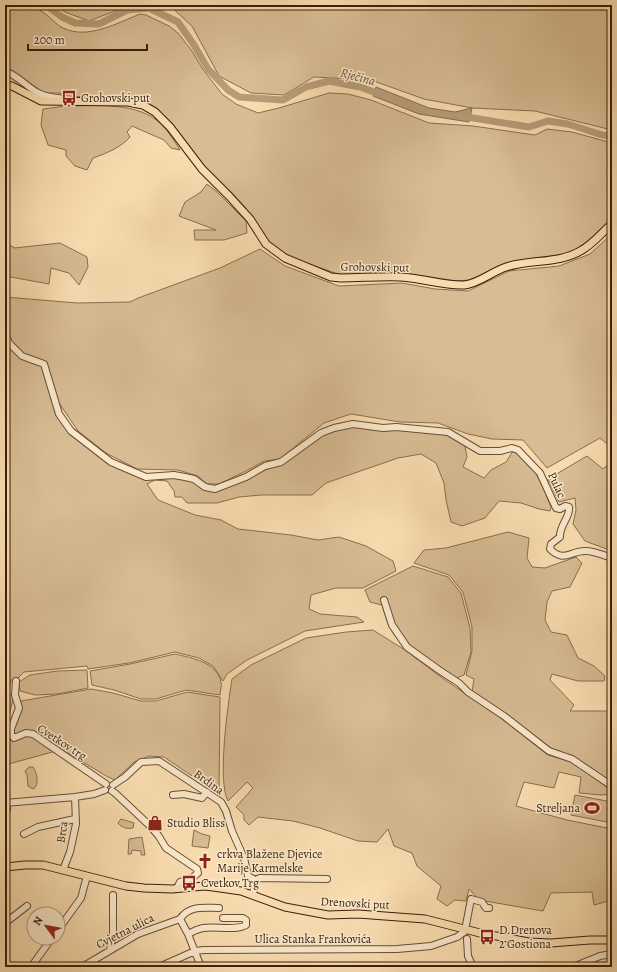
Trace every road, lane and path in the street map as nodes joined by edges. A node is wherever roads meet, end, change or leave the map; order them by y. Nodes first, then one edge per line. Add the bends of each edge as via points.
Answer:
1 (5, 71) edge
2 (5, 86) edge
3 (64, 102) junction
4 (612, 224) edge
5 (5, 333) edge
6 (612, 558) edge
7 (384, 600) dead end
8 (16, 681) dead end
9 (612, 786) edge
10 (109, 788) junction
11 (207, 792) junction
12 (173, 795) dead end
13 (75, 797) junction
14 (6, 803) edge
15 (5, 814) edge
16 (76, 819) junction
17 (24, 834) dead end
18 (5, 867) edge
19 (63, 870) junction
20 (87, 876) junction
21 (327, 879) dead end
22 (255, 880) junction
23 (177, 888) junction
24 (113, 895) dead end
25 (253, 895) junction
26 (26, 907) edge
27 (219, 908) dead end
28 (489, 908) dead end
29 (223, 918) dead end
30 (66, 919) edge
31 (180, 919) junction
32 (5, 923) edge
33 (465, 929) junction
34 (188, 934) junction
35 (467, 939) dead end
36 (612, 940) edge
37 (46, 946) edge
38 (110, 950) junction
39 (195, 951) junction
40 (612, 954) edge
41 (31, 967) edge
42 (82, 967) edge
43 (159, 967) edge
44 (201, 967) edge
45 (473, 967) edge
46 (573, 967) edge

1 - 3 street via 37,93 60,98
2 - 3 main road, Grohovski put via 12,86 38,100
3 - 4 main road, Grohovski put via 128,102 155,112 170,127 202,169 250,219 266,244 285,258 331,276 402,277 466,285 508,266 572,255 594,242
5 - 6 street, Pulac via 9,343 22,356 44,364 59,414 71,431 111,462 146,477 174,475 194,479 205,487 215,489 246,477 265,466 281,462 321,433 346,425 448,432 480,451 500,452 512,448 518,450 537,469 556,508 567,506 569,510 560,537 551,544 550,549 562,556 578,551 589,551
7 - 9 street via 392,625 407,647 549,751 572,759
8 - 10 street, Cvetkov trg via 15,695 19,708 11,729 14,738 26,733 33,734
10 - 11 street, Brdina via 141,762 159,761
10 - 13 street
10 - 23 street, Cvetkov trg via 149,825 166,848 197,869 198,873 180,882
11 - 12 street via 202,798 184,794
11 - 22 street, Brdina via 221,802 226,811 248,876
13 - 14 street
13 - 16 street, Brca
14 - 15 street
16 - 17 street via 38,827
16 - 19 street, Brca via 70,852
18 - 19 main road, Drenovski put via 43,865
19 - 20 main road, Drenovski put
20 - 23 main road, Drenovski put via 126,886
20 - 30 street via 81,898
21 - 22 street
22 - 25 street
23 - 25 main road, Drenovski put via 204,886
24 - 38 street via 113,932
25 - 33 main road, Drenovski put via 285,907 328,915 412,917
26 - 32 street
27 - 31 street, Cvjetna ulica via 192,908
28 - 33 street via 482,902 471,899
29 - 34 street via 243,918 246,925 203,928
31 - 34 street
31 - 38 street, Cvjetna ulica via 138,934
33 - 36 main road, Drenovski put via 539,942
33 - 39 street, Ulica Stanka Frankovića via 454,938 418,948
34 - 39 street
35 - 45 street via 468,956
37 - 41 street
38 - 42 street, Cvjetna ulica
39 - 43 street, Ulica Stanka Frankovića
39 - 44 street
40 - 46 street

